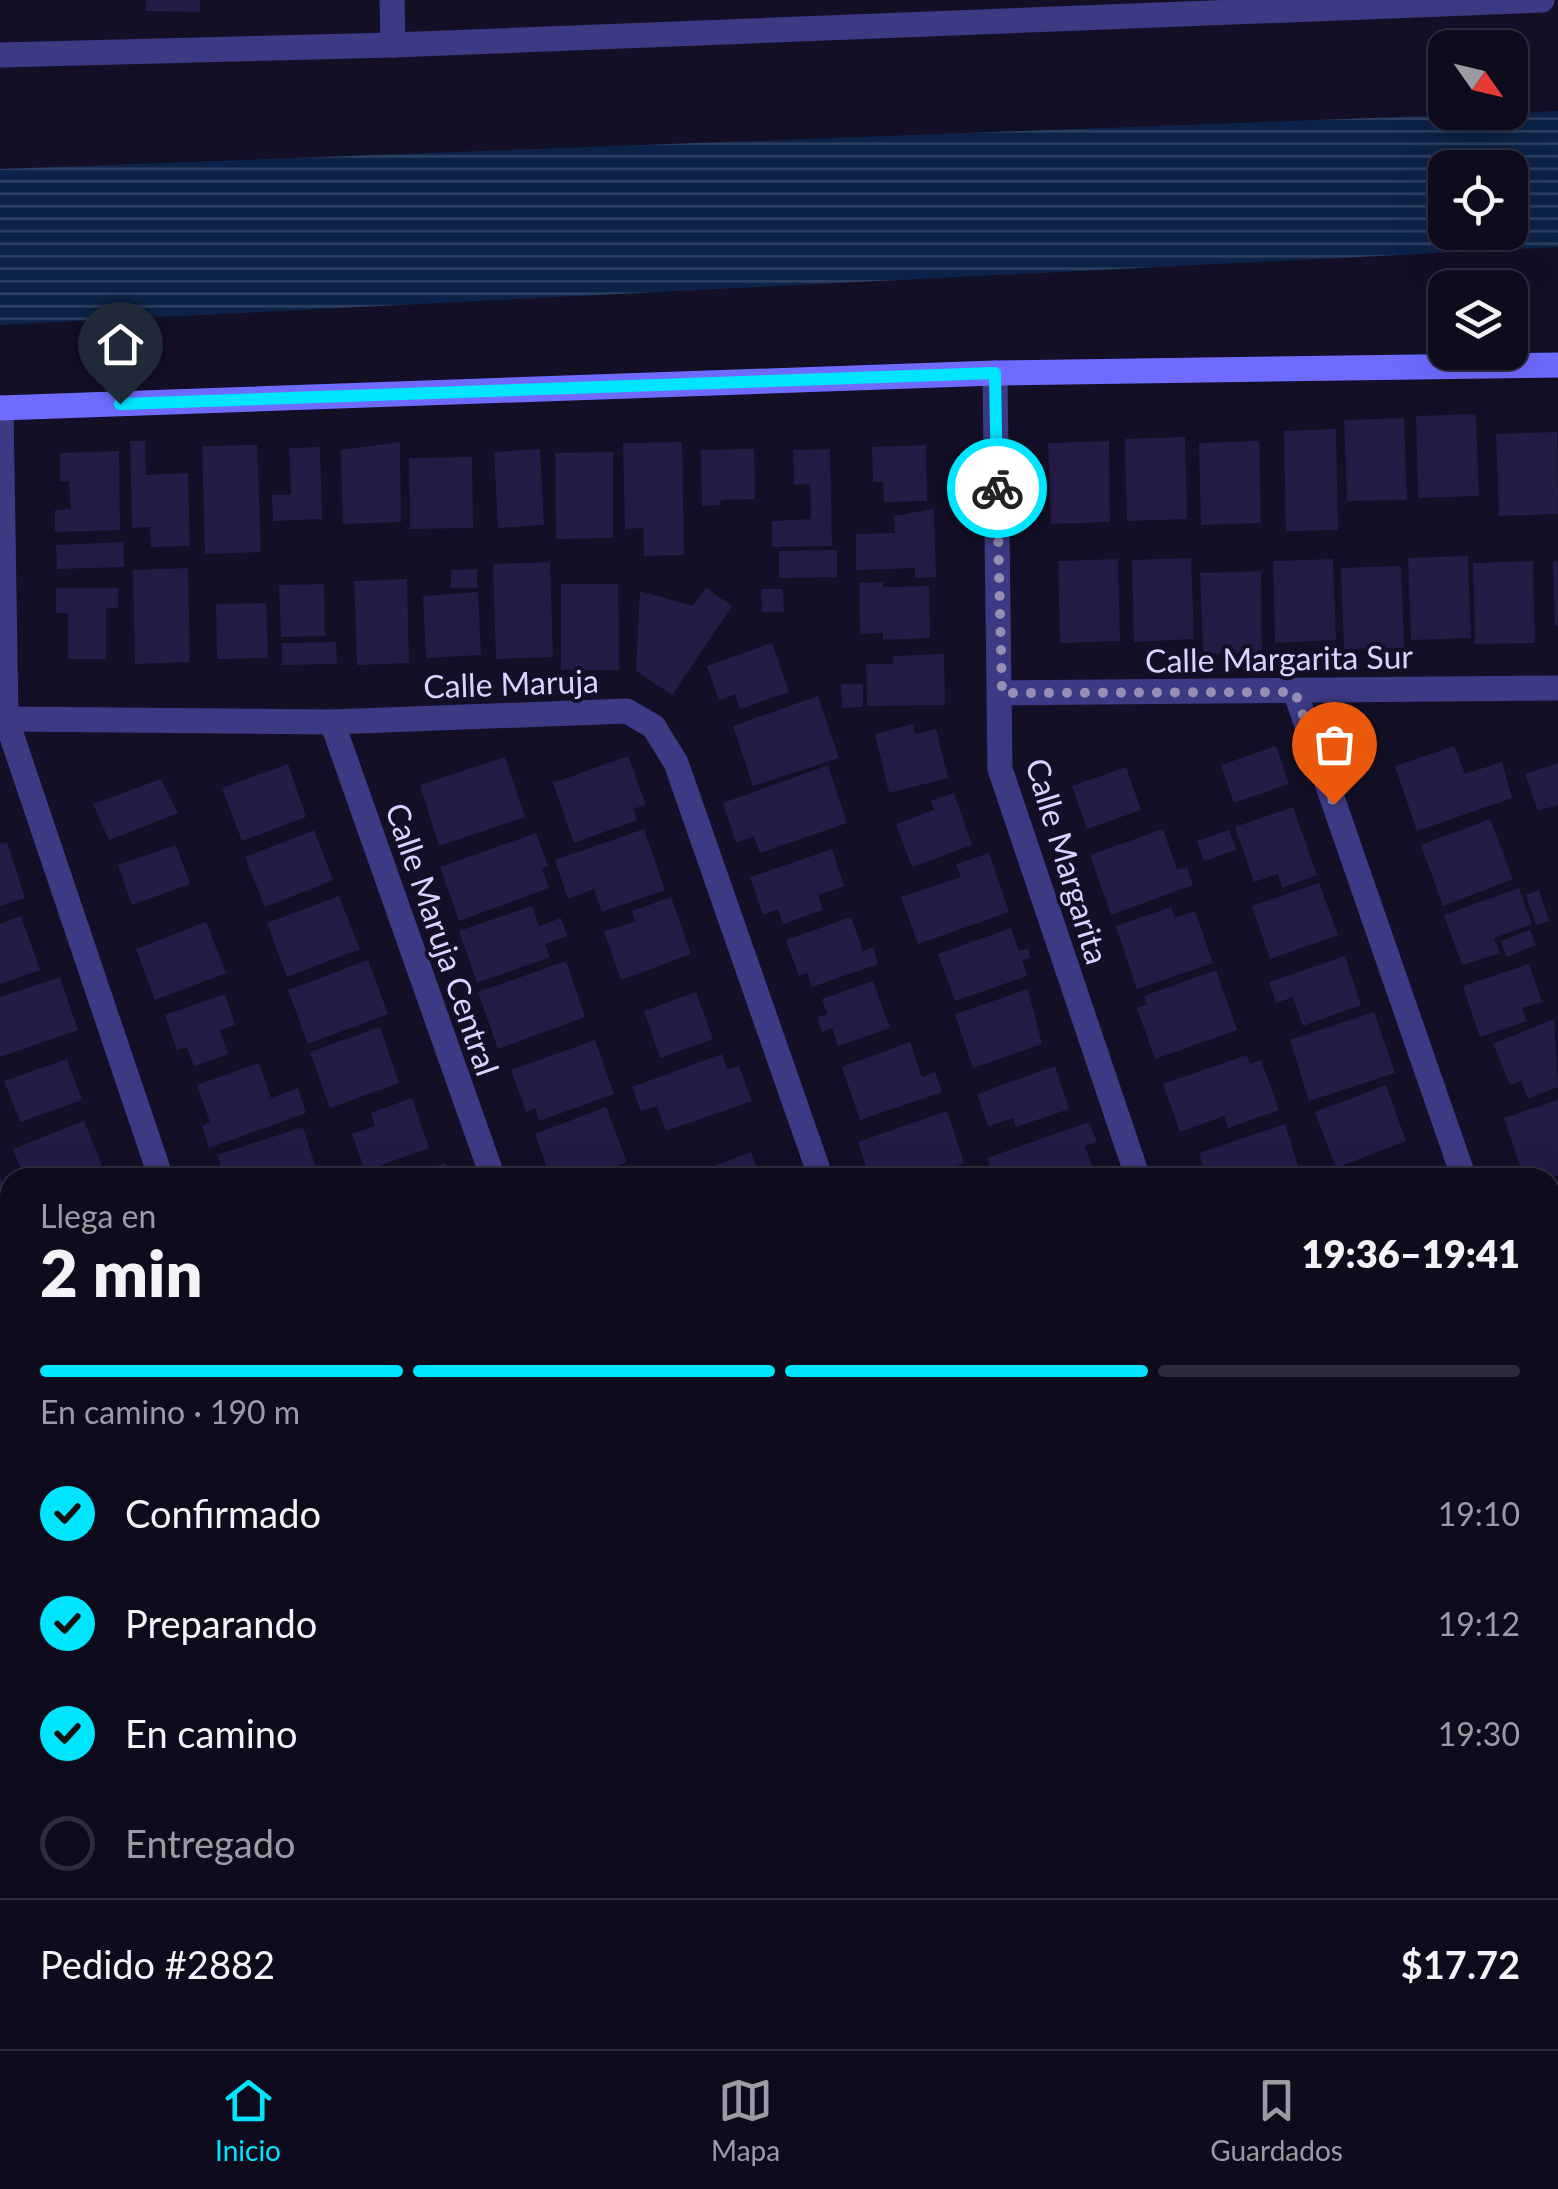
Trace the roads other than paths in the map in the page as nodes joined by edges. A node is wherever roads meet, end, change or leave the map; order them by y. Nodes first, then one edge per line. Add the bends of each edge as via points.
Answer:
1 (392, 0) edge
2 (1542, 0) edge
3 (392, 45) junction
4 (0, 55) edge
5 (1558, 366) edge
6 (995, 373) junction
7 (0, 408) edge
8 (1558, 688) edge
9 (1295, 692) junction
10 (1002, 693) junction
11 (6, 720) junction
12 (332, 722) junction
13 (158, 1168) edge
14 (489, 1168) edge
15 (818, 1168) edge
16 (1135, 1168) edge
17 (1461, 1168) edge

1 - 3 street
2 - 3 street
3 - 4 street
5 - 6 street
6 - 7 street
6 - 10 street, Calle Margarita
7 - 11 street
8 - 9 street, Calle Margarita Sur
9 - 10 street, Calle Margarita Sur
9 - 17 street
10 - 16 street, Calle Margarita via 1000,769
11 - 12 street, Calle Maruja
11 - 13 street
12 - 14 street, Calle Maruja Central
12 - 15 street, Calle Maruja via 627,712 654,727 676,763

